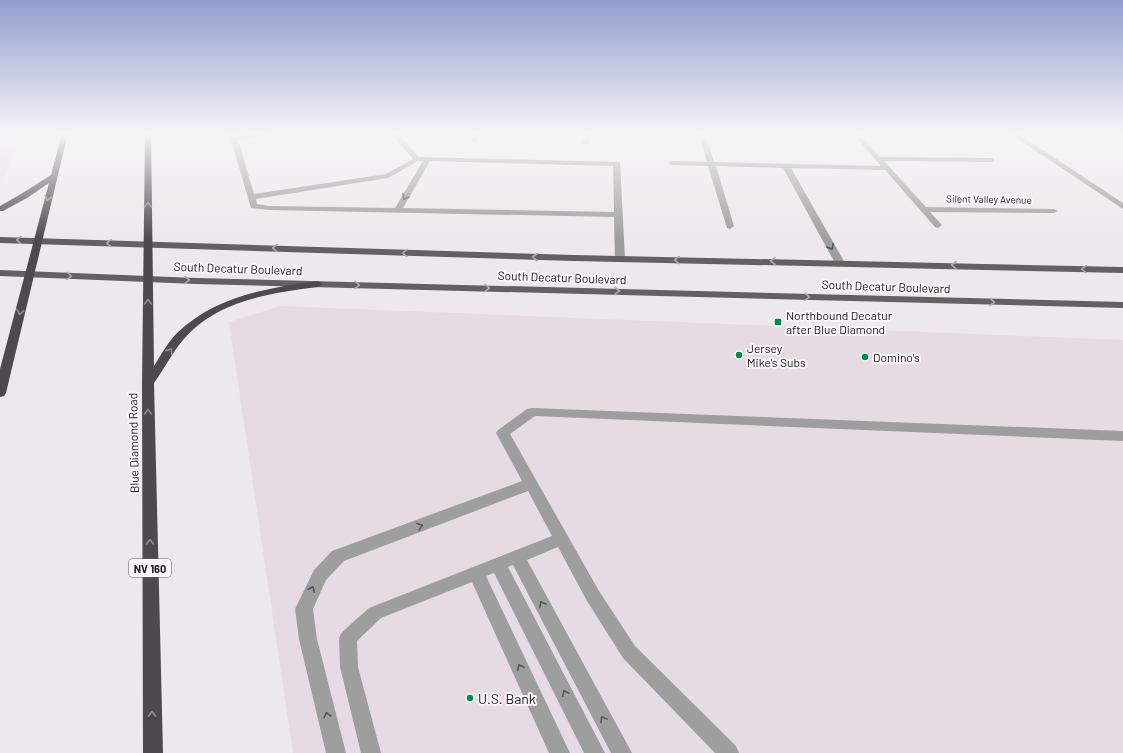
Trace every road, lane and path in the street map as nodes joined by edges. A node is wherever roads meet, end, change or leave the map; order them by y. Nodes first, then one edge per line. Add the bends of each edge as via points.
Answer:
1 (56, 168) edge
2 (148, 168) edge
3 (243, 168) edge
4 (401, 168) edge
5 (422, 168) edge
6 (617, 168) edge
7 (712, 168) edge
8 (787, 168) edge
9 (886, 168) edge
10 (1064, 168) edge
11 (54, 176) junction
12 (252, 198) junction
13 (1123, 208) edge
14 (0, 209) edge
15 (923, 209) junction
16 (397, 210) junction
17 (1054, 211) dead end
18 (619, 215) junction
19 (938, 224) dead end
20 (730, 226) dead end
21 (0, 240) edge
22 (38, 241) junction
23 (148, 244) junction
24 (620, 259) junction
25 (840, 262) junction
26 (1123, 270) edge
27 (0, 273) edge
28 (30, 274) junction
29 (148, 278) junction
30 (318, 284) junction
31 (1123, 305) edge
32 (148, 384) junction
33 (0, 392) edge
34 (1123, 436) edge
35 (531, 484) junction
36 (561, 539) junction
37 (517, 557) junction
38 (498, 565) junction
39 (476, 573) junction
40 (153, 753) edge
41 (336, 753) edge
42 (371, 753) edge
43 (560, 753) edge
44 (595, 753) edge
45 (622, 753) edge
46 (729, 753) edge

1 - 11 highway
23 -> 2 highway, Blue Diamond Road / NV 160
3 - 12 street
4 - 12 street via 388,176
5 -> 16 street
6 - 18 street
7 - 20 street
8 -> 25 street
9 - 15 street
10 - 13 street
11 - 14 highway
11 -> 22 highway
12 - 16 street via 254,206 269,208
15 - 17 street, Silent Valley Avenue
15 - 19 street
16 - 18 street
18 - 24 street
22 -> 21 main road, South Decatur Boulevard
23 -> 22 main road, South Decatur Boulevard
22 - 28 highway
24 -> 23 main road, South Decatur Boulevard
23 - 29 highway, Blue Diamond Road / NV 160
25 -> 24 main road, South Decatur Boulevard
26 -> 25 main road, South Decatur Boulevard
27 - 28 main road, South Decatur Boulevard
28 -> 29 main road, South Decatur Boulevard
28 -> 33 highway
29 -> 30 main road, South Decatur Boulevard
32 -> 29 highway, Blue Diamond Road / NV 160
30 -> 31 main road, South Decatur Boulevard
32 -> 30 highway via 180,337 224,304 248,296
40 -> 32 highway, Blue Diamond Road / NV 160
34 - 35 street via 532,412 503,434
35 - 36 street
41 -> 35 street via 308,639 304,609 320,575 338,556
36 - 37 street
36 - 46 street via 629,652
37 - 38 street
45 -> 37 street
38 - 39 street
44 -> 38 street
39 - 42 street via 376,613 348,638 349,667
43 -> 39 street

